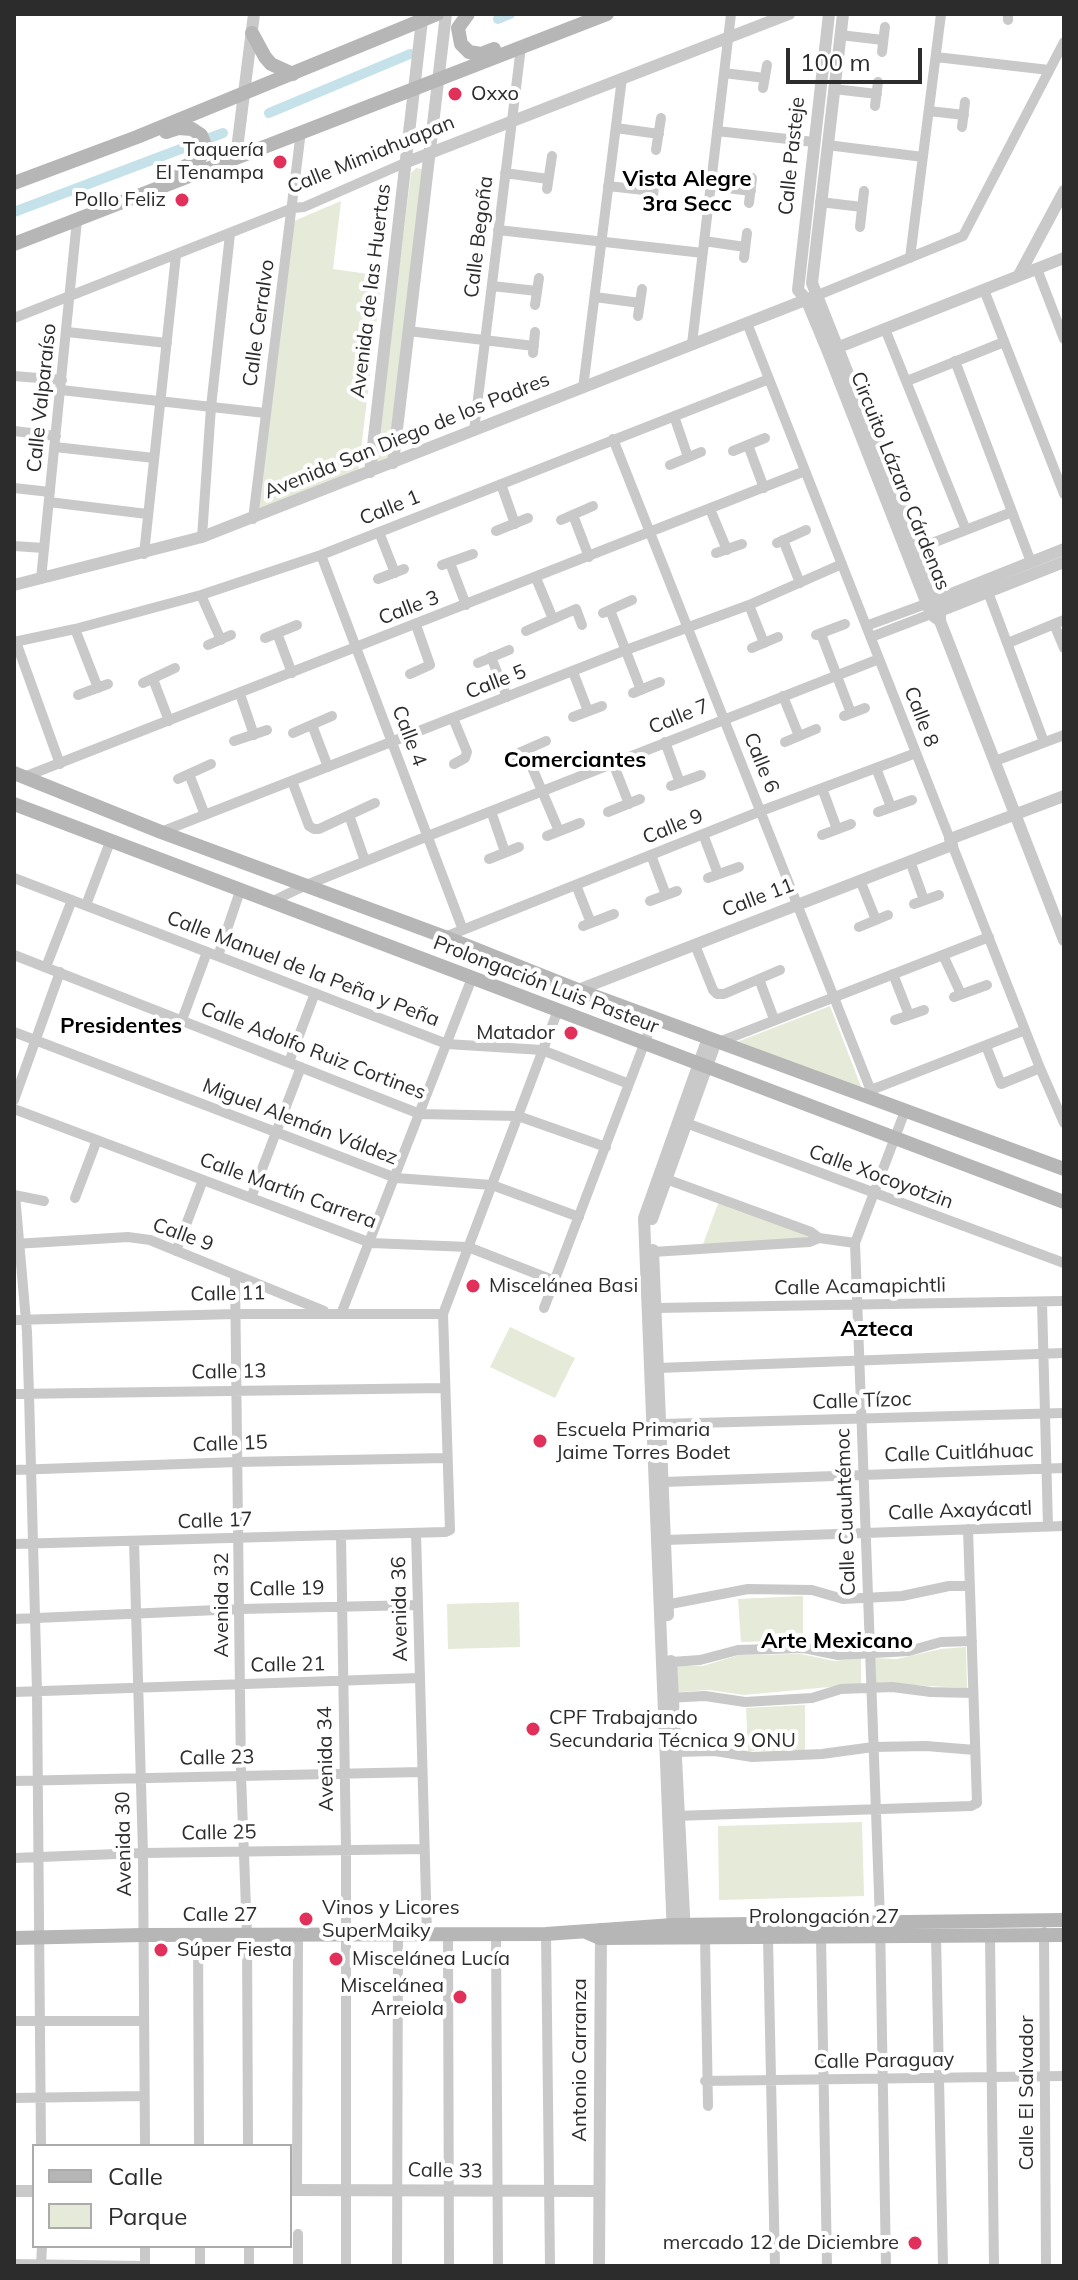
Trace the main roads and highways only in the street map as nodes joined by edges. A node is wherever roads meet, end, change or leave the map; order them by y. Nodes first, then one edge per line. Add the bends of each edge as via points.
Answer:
1 (437, 14) edge
2 (468, 14) edge
3 (607, 14) edge
4 (583, 22) junction
5 (252, 33) road end
6 (293, 74) junction
7 (137, 137) junction
8 (14, 183) edge
9 (130, 197) junction
10 (14, 244) edge
11 (19, 775) edge
12 (14, 804) edge
13 (1064, 1169) edge
14 (1064, 1202) edge
15 (1064, 1920) edge
16 (679, 1931) junction
17 (427, 1934) joint
18 (1064, 1935) edge
19 (14, 1938) edge

1 - 6 main road
2 - 4 main road via 458,37 469,52 481,54
3 - 4 main road
4 - 9 main road
5 - 6 main road via 271,64
6 - 7 main road
7 - 8 main road
7 - 9 main road via 185,127 203,140 200,158
9 - 10 main road
11 - 13 main road, Prolongación Luis Pasteur
12 - 14 main road, Prolongación Luis Pasteur
15 - 16 main road, Prolongación 27 via 880,1920
16 - 17 main road, Prolongación 27
16 - 18 main road, Prolongación 27 via 768,1938
17 - 19 main road, Calle 27

